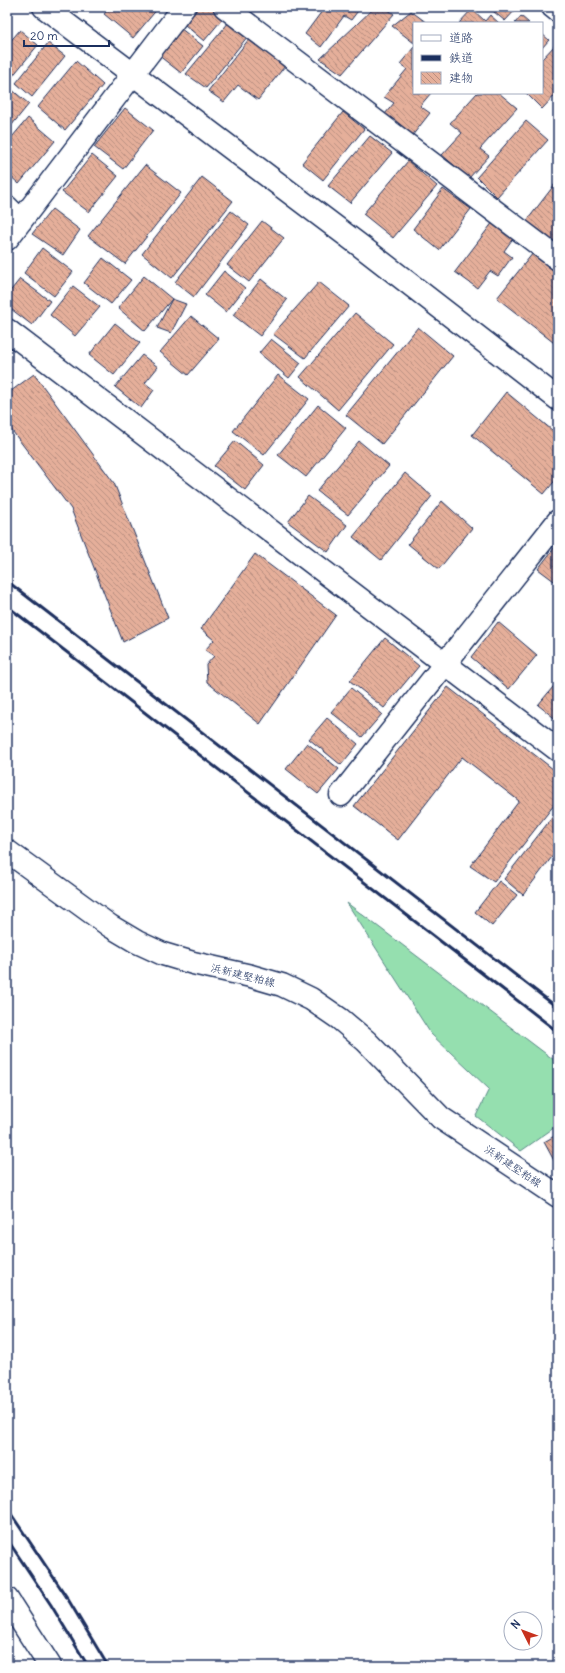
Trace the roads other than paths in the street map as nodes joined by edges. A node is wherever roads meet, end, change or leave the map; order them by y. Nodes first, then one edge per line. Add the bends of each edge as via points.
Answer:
1 (44, 7) edge
2 (184, 7) edge
3 (226, 7) edge
4 (552, 7) edge
5 (558, 11) edge
6 (134, 75) junction
7 (14, 214) edge
8 (7, 239) edge
9 (558, 259) edge
10 (7, 330) edge
11 (558, 399) edge
12 (558, 521) edge
13 (446, 665) junction
14 (558, 750) edge
15 (341, 796) dead end
16 (7, 851) edge
17 (558, 1196) edge
18 (7, 1599) edge
19 (50, 1666) edge

1 - 6 street
2 - 6 street
3 - 9 street
4 - 5 street
6 - 7 street
6 - 11 street
7 - 8 street
10 - 13 street
12 - 13 street
13 - 14 street
13 - 15 street
16 - 17 street, 浜新建堅粕線 via 110,926 137,942 163,954 193,963 282,985 311,1000 340,1019 366,1041 441,1118
18 - 19 street

